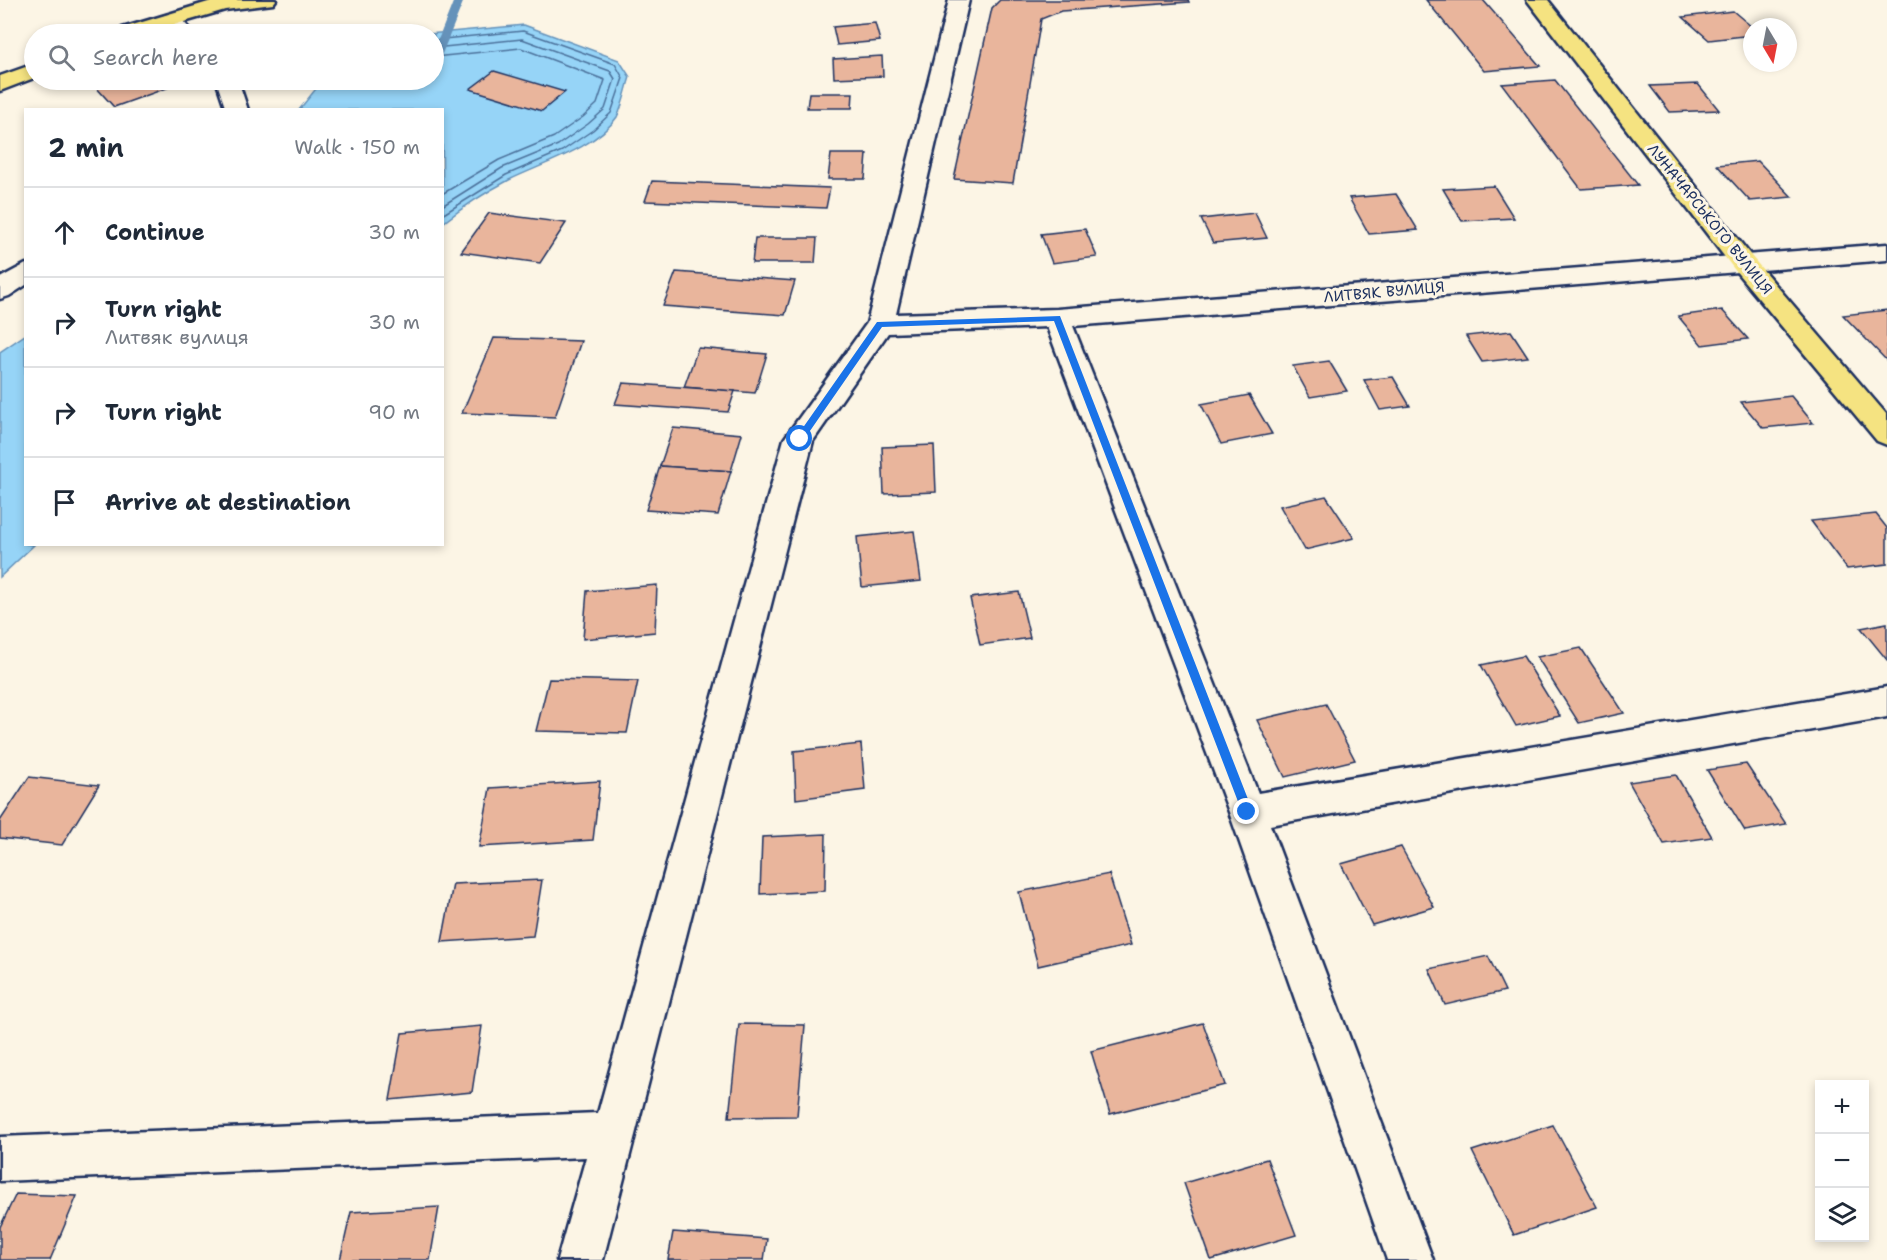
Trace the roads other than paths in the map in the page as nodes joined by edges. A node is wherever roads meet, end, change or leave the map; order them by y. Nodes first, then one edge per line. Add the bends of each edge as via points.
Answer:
1 (266, 0) edge
2 (959, 0) edge
3 (1537, 0) edge
4 (220, 2) edge
5 (183, 24) edge
6 (24, 74) edge
7 (0, 84) edge
8 (230, 90) edge
9 (236, 108) edge
10 (1887, 252) edge
11 (1743, 263) junction
12 (24, 273) edge
13 (0, 290) edge
14 (1057, 318) junction
15 (880, 324) junction
16 (1887, 434) edge
17 (1887, 702) edge
18 (1247, 812) junction
19 (614, 1134) junction
20 (0, 1159) edge
21 (580, 1260) edge
22 (1410, 1260) edge

1 - 4 main road
2 - 15 street
3 - 11 main road, ЛУНАЧАРСЬКОГО ВУЛИЦЯ
4 - 5 main road
6 - 7 main road
8 - 9 street
10 - 11 street, ЛИТВЯК ВУЛИЦЯ
11 - 14 street, ЛИТВЯК ВУЛИЦЯ
11 - 16 main road, ЛУНАЧАРСЬКОГО ВУЛИЦЯ
12 - 13 street
14 - 15 street, ЛИТВЯК ВУЛИЦЯ
14 - 18 street
15 - 19 street via 800,439
17 - 18 street
18 - 22 street
19 - 20 street
19 - 21 street

